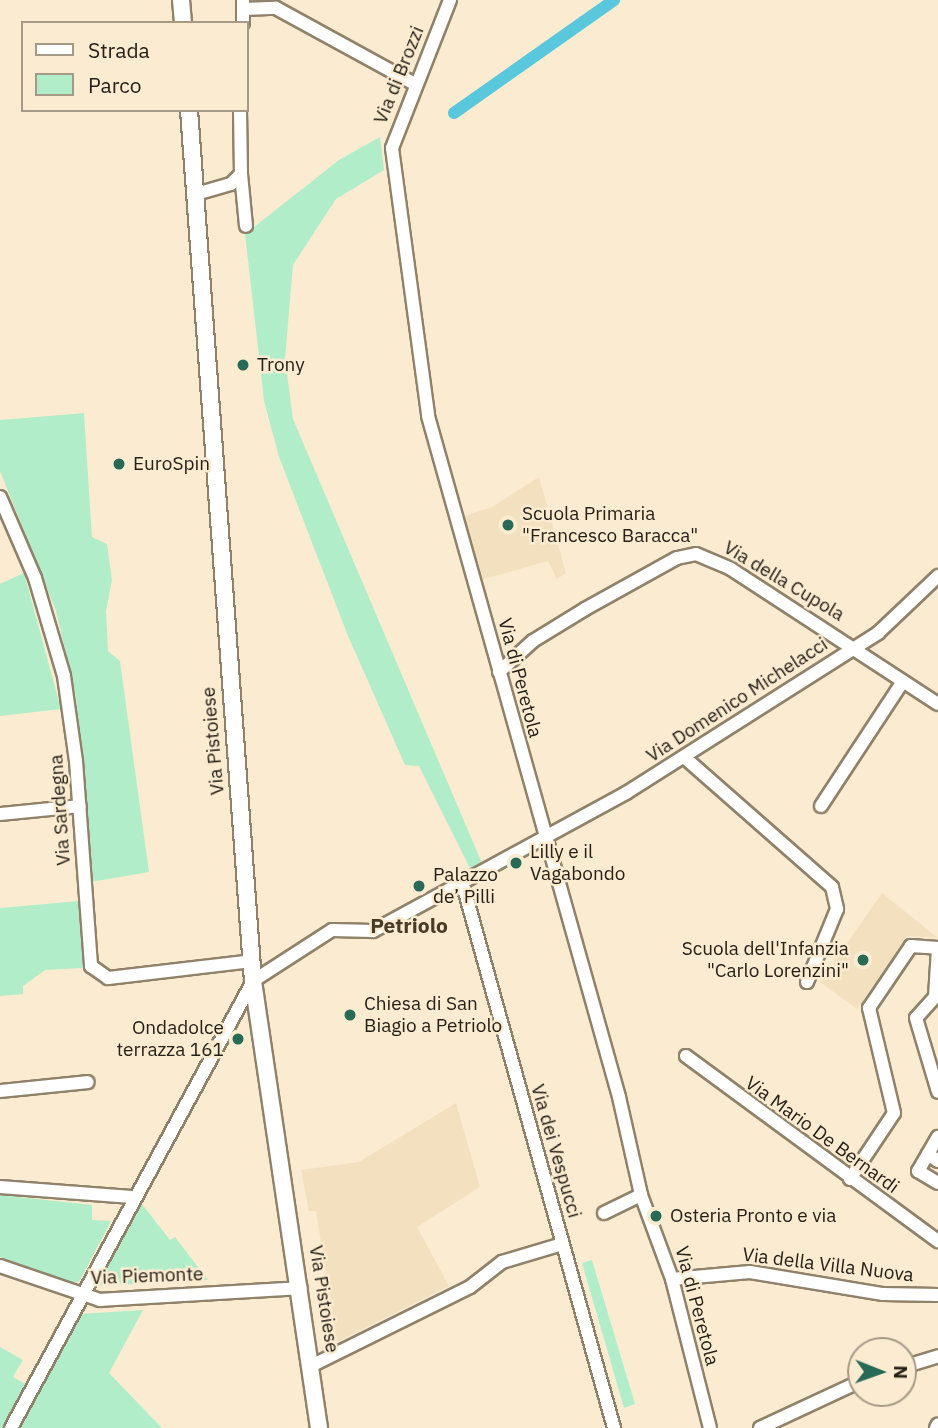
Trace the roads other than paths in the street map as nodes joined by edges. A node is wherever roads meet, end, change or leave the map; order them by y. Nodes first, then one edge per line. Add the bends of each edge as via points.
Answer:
1 (181, 0) edge
2 (450, 0) edge
3 (243, 4) edge
4 (183, 21) edge
5 (415, 84) junction
6 (189, 112) edge
7 (240, 112) edge
8 (391, 165) joint
9 (242, 174) junction
10 (196, 194) junction
11 (246, 226) dead end
12 (0, 497) edge
13 (938, 576) edge
14 (855, 647) junction
15 (499, 672) junction
16 (903, 681) junction
17 (938, 704) edge
18 (684, 757) junction
19 (80, 806) junction
20 (821, 806) dead end
21 (0, 814) edge
22 (545, 841) junction
23 (463, 885) junction
24 (938, 948) edge
25 (252, 961) junction
26 (253, 981) junction
27 (807, 982) dead end
28 (936, 997) edge
29 (686, 1056) dead end
30 (88, 1082) dead end
31 (0, 1091) edge
32 (938, 1092) edge
33 (938, 1137) edge
34 (933, 1158) edge
35 (850, 1179) junction
36 (938, 1184) edge
37 (0, 1187) edge
38 (641, 1195) junction
39 (132, 1197) junction
40 (604, 1213) dead end
41 (938, 1241) edge
42 (562, 1244) junction
43 (0, 1266) edge
44 (672, 1279) junction
45 (301, 1287) junction
46 (938, 1295) edge
47 (80, 1297) junction
48 (938, 1356) edge
49 (917, 1363) edge
50 (313, 1365) junction
51 (847, 1388) edge
52 (11, 1428) edge
53 (319, 1428) edge
54 (327, 1428) edge
55 (614, 1428) edge
56 (710, 1428) edge
57 (760, 1428) edge

1 - 4 main road
2 - 5 street, Via di Brozzi
3 - 5 street via 276,8
5 - 8 street, Via di Brozzi via 395,135
6 - 10 main road, Via Pistoiese
7 - 9 street
8 - 15 street, Via di Peretola via 432,438
9 - 10 street via 231,184
9 - 11 street
10 - 25 main road, Via Pistoiese
12 - 19 street, Via Sardegna via 31,567 55,640 69,709
13 - 14 street, Via Domenico Michelacci via 878,633
14 - 15 street, Via della Cupola via 732,569 690,554 636,579 546,632
14 - 16 street, Via della Cupola
14 - 18 street, Via Domenico Michelacci
15 - 22 street, Via di Peretola
16 - 17 street, Via della Cupola
16 - 20 street
18 - 22 street, Via Domenico Michelacci
18 - 27 street via 832,887 837,909
19 - 21 street
19 - 25 street, Via Sardegna via 90,961 96,974 108,978
22 - 23 street, Via Domenico Michelacci
22 - 38 street, Via di Peretola via 619,1097
23 - 26 street, Via Domenico Michelacci via 368,934 332,930
23 - 42 street, Via dei Vespucci
24 - 28 street
24 - 35 street via 911,946 869,1008 894,1114
25 - 26 main road, Via Pistoiese
26 - 39 street
26 - 45 main road, Via Pistoiese
28 - 32 street via 916,1018
29 - 35 street, Via Mario De Bernardi
30 - 31 street
33 - 34 street
34 - 36 street, Via Mario De Bernardi via 918,1171
35 - 41 street, Via Mario De Bernardi
37 - 39 street
38 - 40 street
38 - 44 street, Via di Peretola
39 - 47 street
42 - 50 street via 502,1262 470,1287
42 - 55 street, Via dei Vespucci
43 - 47 street, Via Piemonte
44 - 46 street, Via della Villa Nuova via 750,1272 883,1294
44 - 56 street, Via di Peretola
45 - 47 street, Via Piemonte via 100,1300
45 - 50 main road, Via Pistoiese
47 - 52 street
48 - 49 street
50 - 53 main road, Via Pistoiese
50 - 54 main road, Via Pistoiese
51 - 57 street

